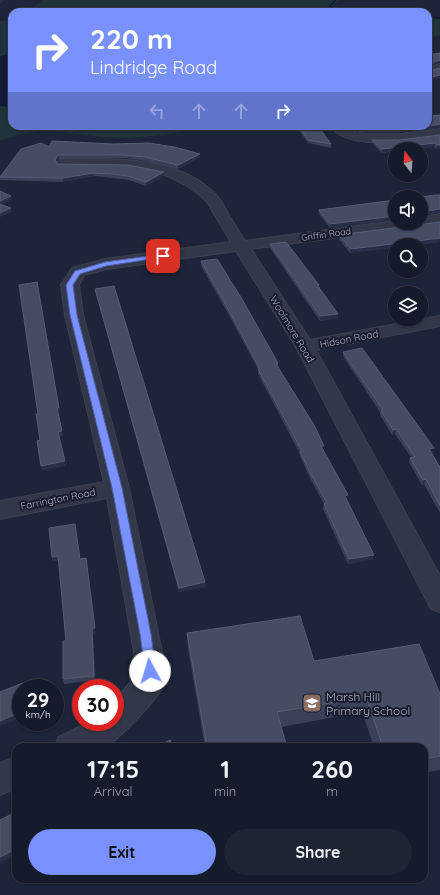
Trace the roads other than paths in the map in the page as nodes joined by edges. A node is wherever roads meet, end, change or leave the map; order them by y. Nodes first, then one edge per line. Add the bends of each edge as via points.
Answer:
1 (341, 130) edge
2 (440, 133) edge
3 (64, 163) edge
4 (440, 219) edge
5 (428, 221) edge
6 (388, 226) edge
7 (240, 246) junction
8 (440, 321) edge
9 (305, 347) junction
10 (117, 488) junction
11 (0, 510) edge
12 (440, 601) edge
13 (124, 711) edge
14 (102, 731) edge
15 (79, 743) edge
16 (12, 774) edge
17 (0, 779) edge

1 - 2 street via 370,138 387,139
3 - 7 street, Woolmore Road via 108,162 140,165 165,170 191,182 213,200
4 - 5 street
6 - 7 street, Griffin Road
7 - 9 street, Woolmore Road
7 - 10 street, Griffin Road via 105,264 78,272 70,285 74,315
8 - 9 street, Hidson Road
9 - 12 street, Woolmore Road
10 - 11 street, Farrington Road
10 - 13 street, Griffin Road via 146,634 151,680
14 - 15 street
16 - 17 street

